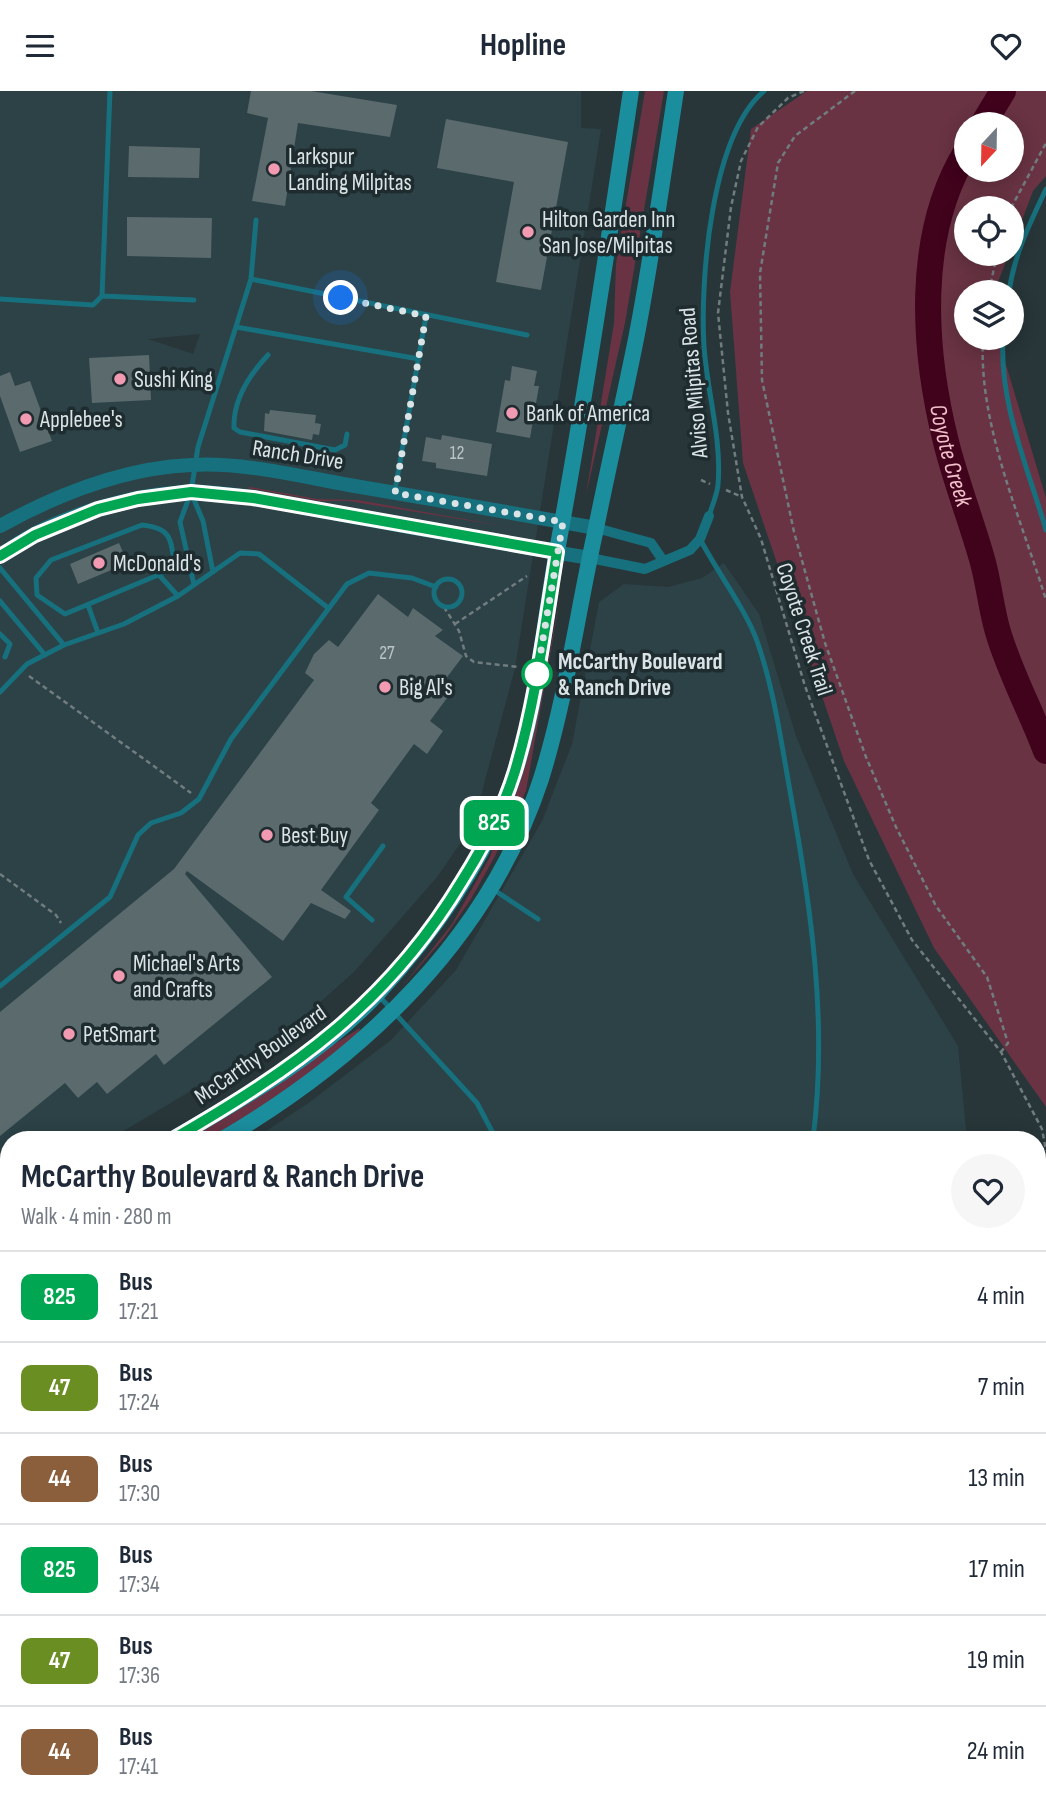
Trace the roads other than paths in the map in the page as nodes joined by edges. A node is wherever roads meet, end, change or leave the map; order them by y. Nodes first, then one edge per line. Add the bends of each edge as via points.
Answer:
1 (110, 91) edge
2 (631, 91) edge
3 (676, 91) edge
4 (764, 91) edge
5 (1046, 189) edge
6 (256, 220) dead end
7 (251, 279) junction
8 (1011, 280) edge
9 (102, 296) junction
10 (0, 299) edge
11 (194, 300) dead end
12 (426, 316) junction
13 (236, 327) junction
14 (527, 335) dead end
15 (1002, 350) edge
16 (268, 355) dead end
17 (419, 359) junction
18 (347, 434) dead end
19 (194, 464) junction
20 (191, 492) junction
21 (395, 493) junction
22 (709, 516) joint
23 (563, 522) junction
24 (0, 526) edge
25 (596, 528) junction
26 (1046, 530) edge
27 (700, 539) junction
28 (557, 552) junction
29 (0, 556) edge
30 (590, 558) junction
31 (662, 559) junction
32 (0, 568) edge
33 (213, 572) junction
34 (160, 576) junction
35 (194, 585) junction
36 (436, 587) junction
37 (178, 596) junction
38 (0, 601) edge
39 (88, 605) junction
40 (327, 607) junction
41 (99, 633) junction
42 (0, 634) edge
43 (64, 645) junction
44 (45, 655) junction
45 (5, 657) dead end
46 (0, 692) edge
47 (383, 846) dead end
48 (489, 887) junction
49 (538, 919) dead end
50 (372, 920) dead end
51 (0, 986) edge
52 (377, 995) junction
53 (394, 1012) junction
54 (186, 1131) edge
55 (235, 1131) edge
56 (490, 1131) edge
57 (814, 1131) edge

1 - 9 lane
2 - 23 main road, McCarthy Boulevard
3 - 25 main road via 636,337
4 - 22 lane, Alviso Milpitas Road via 739,123 727,153 708,244 704,345 718,453 718,487
5 - 8 lane
6 - 7 lane
7 - 12 lane
7 - 13 lane
9 - 10 lane via 93,305
9 - 11 lane
12 - 14 lane
12 - 17 lane
13 - 17 lane
13 - 19 lane
15 - 26 lane via 1008,401
16 - 18 lane via 249,375 233,418 234,428 335,450 345,445
17 - 21 lane
19 - 20 lane
19 - 21 street, Ranch Drive via 274,472
19 - 24 street, Ranch Drive via 89,486
20 - 28 street via 253,498
20 - 29 street via 107,506 65,521
20 - 33 lane via 203,521
20 - 35 lane via 180,522
21 - 23 street, Ranch Drive
22 - 27 street
23 - 25 street, Ranch Drive
23 - 28 main road, McCarthy Boulevard
25 - 30 main road
25 - 31 street via 651,543
27 - 31 street via 678,557
27 - 57 lane via 757,639 776,709 809,895 821,1022
28 - 30 street
28 - 52 main road, McCarthy Boulevard via 529,712 505,801 450,901
30 - 31 street via 645,569
30 - 48 main road via 540,780
32 - 43 lane
33 - 35 lane
33 - 40 lane via 240,553 259,554
34 - 37 lane
34 - 39 lane
34 - 39 lane via 174,564 171,540 159,527 142,525 51,560 36,578 37,595 65,614
35 - 37 lane
36 - 36 lane via 448,580 460,588 458,602 444,607 436,601
36 - 40 lane via 412,578 369,573 347,584
37 - 41 lane
38 - 44 lane
39 - 41 lane
40 - 51 lane via 231,739 199,799 181,813 151,823 138,835 110,897
41 - 43 lane
42 - 45 lane via 10,644
43 - 44 lane
44 - 46 lane via 21,670
47 - 50 lane via 346,897
48 - 49 lane
48 - 53 main road via 453,943
52 - 53 lane
52 - 54 main road, McCarthy Boulevard via 309,1053
53 - 55 main road via 324,1073
53 - 56 lane via 477,1103

